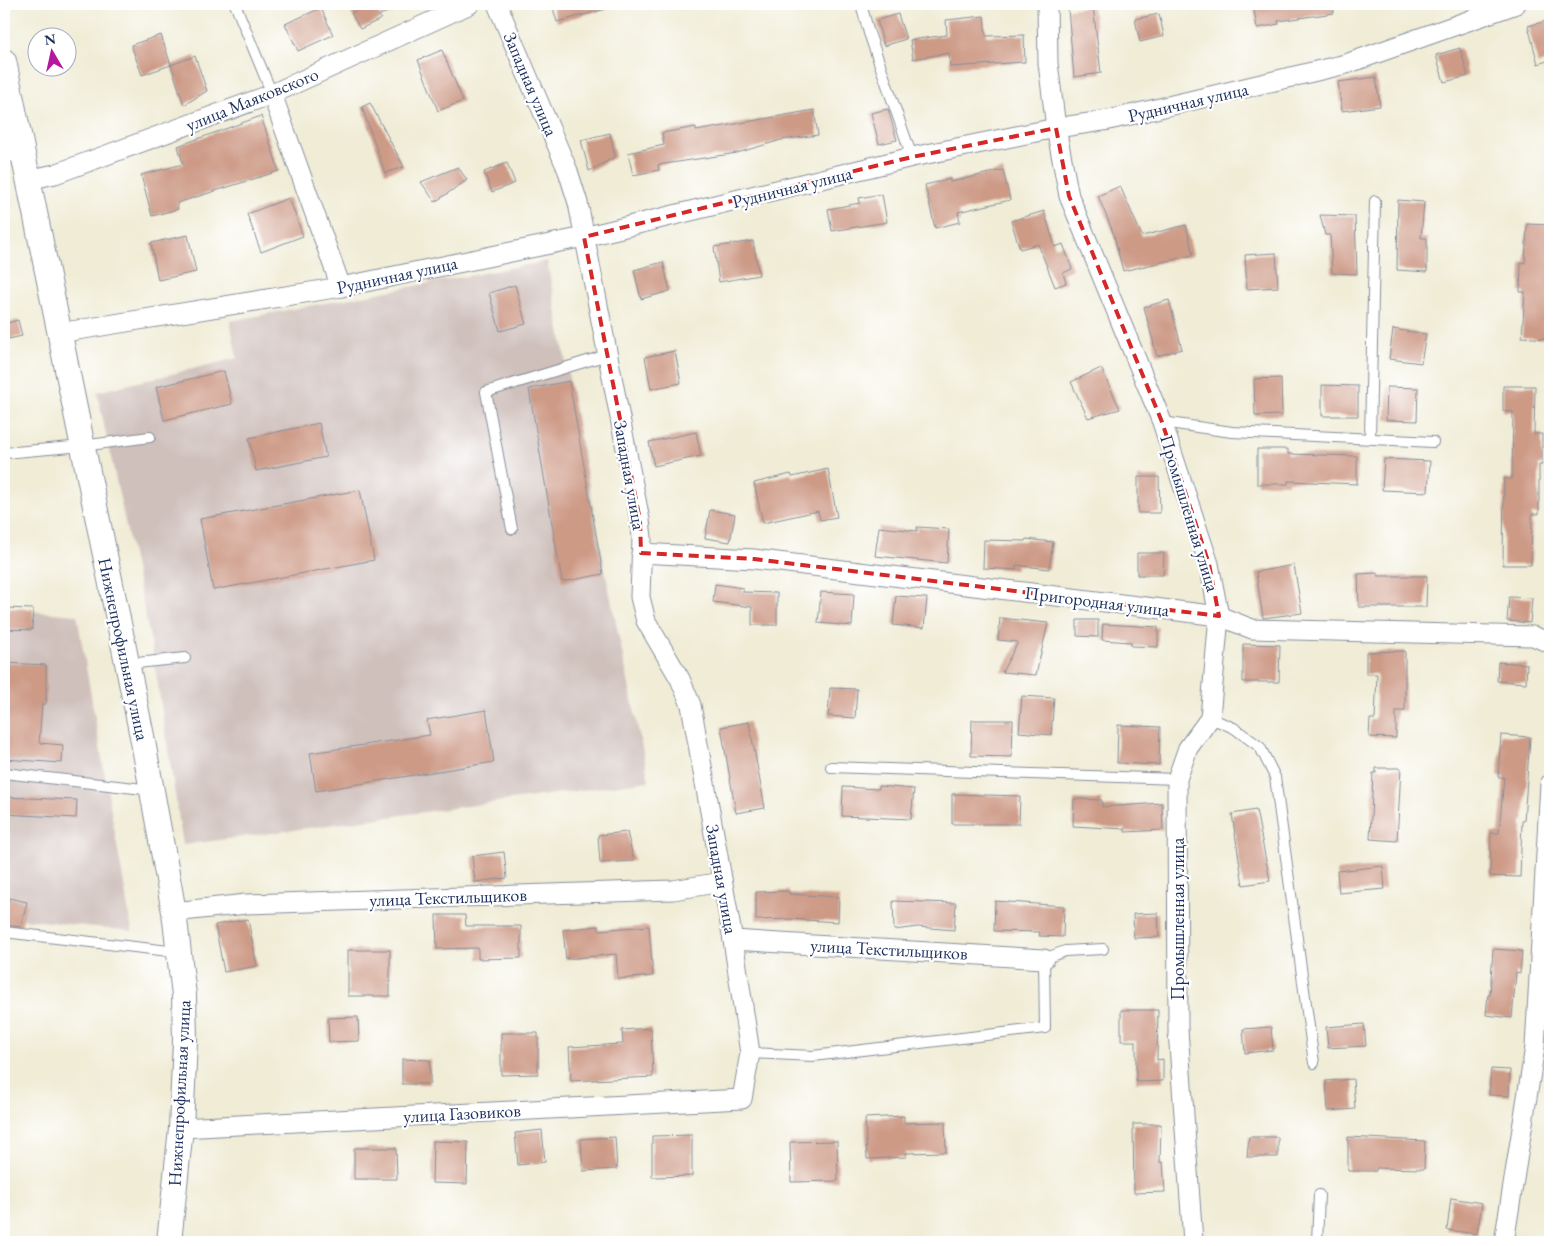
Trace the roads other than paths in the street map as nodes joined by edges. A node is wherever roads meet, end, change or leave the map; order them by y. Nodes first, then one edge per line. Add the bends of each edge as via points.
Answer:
1 (235, 4) edge
2 (470, 4) edge
3 (497, 4) edge
4 (861, 4) edge
5 (1047, 4) edge
6 (1516, 4) edge
7 (4, 61) edge
8 (272, 94) junction
9 (1056, 128) junction
10 (13, 156) edge
11 (912, 158) junction
12 (28, 180) junction
13 (1375, 201) dead end
14 (584, 237) junction
15 (341, 287) junction
16 (59, 333) junction
17 (607, 356) junction
18 (1162, 422) junction
19 (150, 437) dead end
20 (1370, 438) junction
21 (1433, 442) dead end
22 (82, 446) junction
23 (4, 453) edge
24 (512, 529) dead end
25 (641, 554) junction
26 (1219, 616) junction
27 (1550, 643) edge
28 (185, 658) dead end
29 (127, 664) junction
30 (1210, 718) junction
31 (831, 767) dead end
32 (4, 773) edge
33 (1176, 779) junction
34 (1550, 784) edge
35 (152, 790) junction
36 (722, 882) junction
37 (174, 912) junction
38 (4, 932) edge
39 (733, 940) junction
40 (1103, 949) dead end
41 (179, 952) junction
42 (1044, 958) junction
43 (1542, 1049) edge
44 (750, 1053) junction
45 (1314, 1063) dead end
46 (742, 1099) joint
47 (181, 1128) junction
48 (1319, 1195) dead end
49 (169, 1242) edge
50 (1193, 1242) edge
51 (1317, 1242) edge
52 (1504, 1242) edge

1 - 8 lane
2 - 8 street, улица Маяковского
3 - 14 street, Западная улица via 568,171
4 - 11 lane
5 - 9 street, Промышленная улица via 1048,63
6 - 9 street, Рудничная улица via 1346,64 1109,120
7 - 10 street, Нижнепрофильная улица
8 - 12 street, улица Маяковского via 54,174
8 - 15 street
9 - 11 street, Рудничная улица
9 - 18 street, Промышленная улица via 1069,196
10 - 12 street, Нижнепрофильная улица
11 - 14 street, Рудничная улица
12 - 16 street, Нижнепрофильная улица
13 - 20 lane
14 - 15 street, Рудничная улица
14 - 17 street, Западная улица
15 - 16 street, Рудничная улица
16 - 22 street, Нижнепрофильная улица
17 - 24 lane via 486,392
17 - 25 street, Западная улица via 640,520
18 - 20 lane via 1232,432
18 - 26 street, Промышленная улица via 1209,564
19 - 22 lane
20 - 21 lane
22 - 23 lane
22 - 29 street, Нижнепрофильная улица
25 - 26 street, Пригородная улица via 754,559
25 - 36 street, Западная улица via 640,597 646,621 680,679 691,705
26 - 27 street, Пригородная улица via 1252,629 1533,636
26 - 30 street, Промышленная улица
28 - 29 lane
29 - 35 street, Нижнепрофильная улица
30 - 33 street, Промышленная улица via 1188,748
30 - 45 lane via 1234,728 1260,747 1275,777
31 - 33 lane
32 - 35 lane
33 - 50 street, Промышленная улица via 1178,1030
34 - 43 street
35 - 37 street, Нижнепрофильная улица
36 - 37 street, улица Текстильщиков via 673,890 246,904
36 - 39 street, Западная улица
37 - 41 street, Нижнепрофильная улица
38 - 41 lane
39 - 42 street, улица Текстильщиков
39 - 44 street, Западная улица
40 - 42 lane via 1065,951
41 - 47 street, Нижнепрофильная улица via 185,1004
42 - 44 lane via 1045,1028 813,1056
43 - 52 street
44 - 46 street, Западная улица
46 - 47 street, улица Газовиков
47 - 49 street, Нижнепрофильная улица
48 - 51 lane

